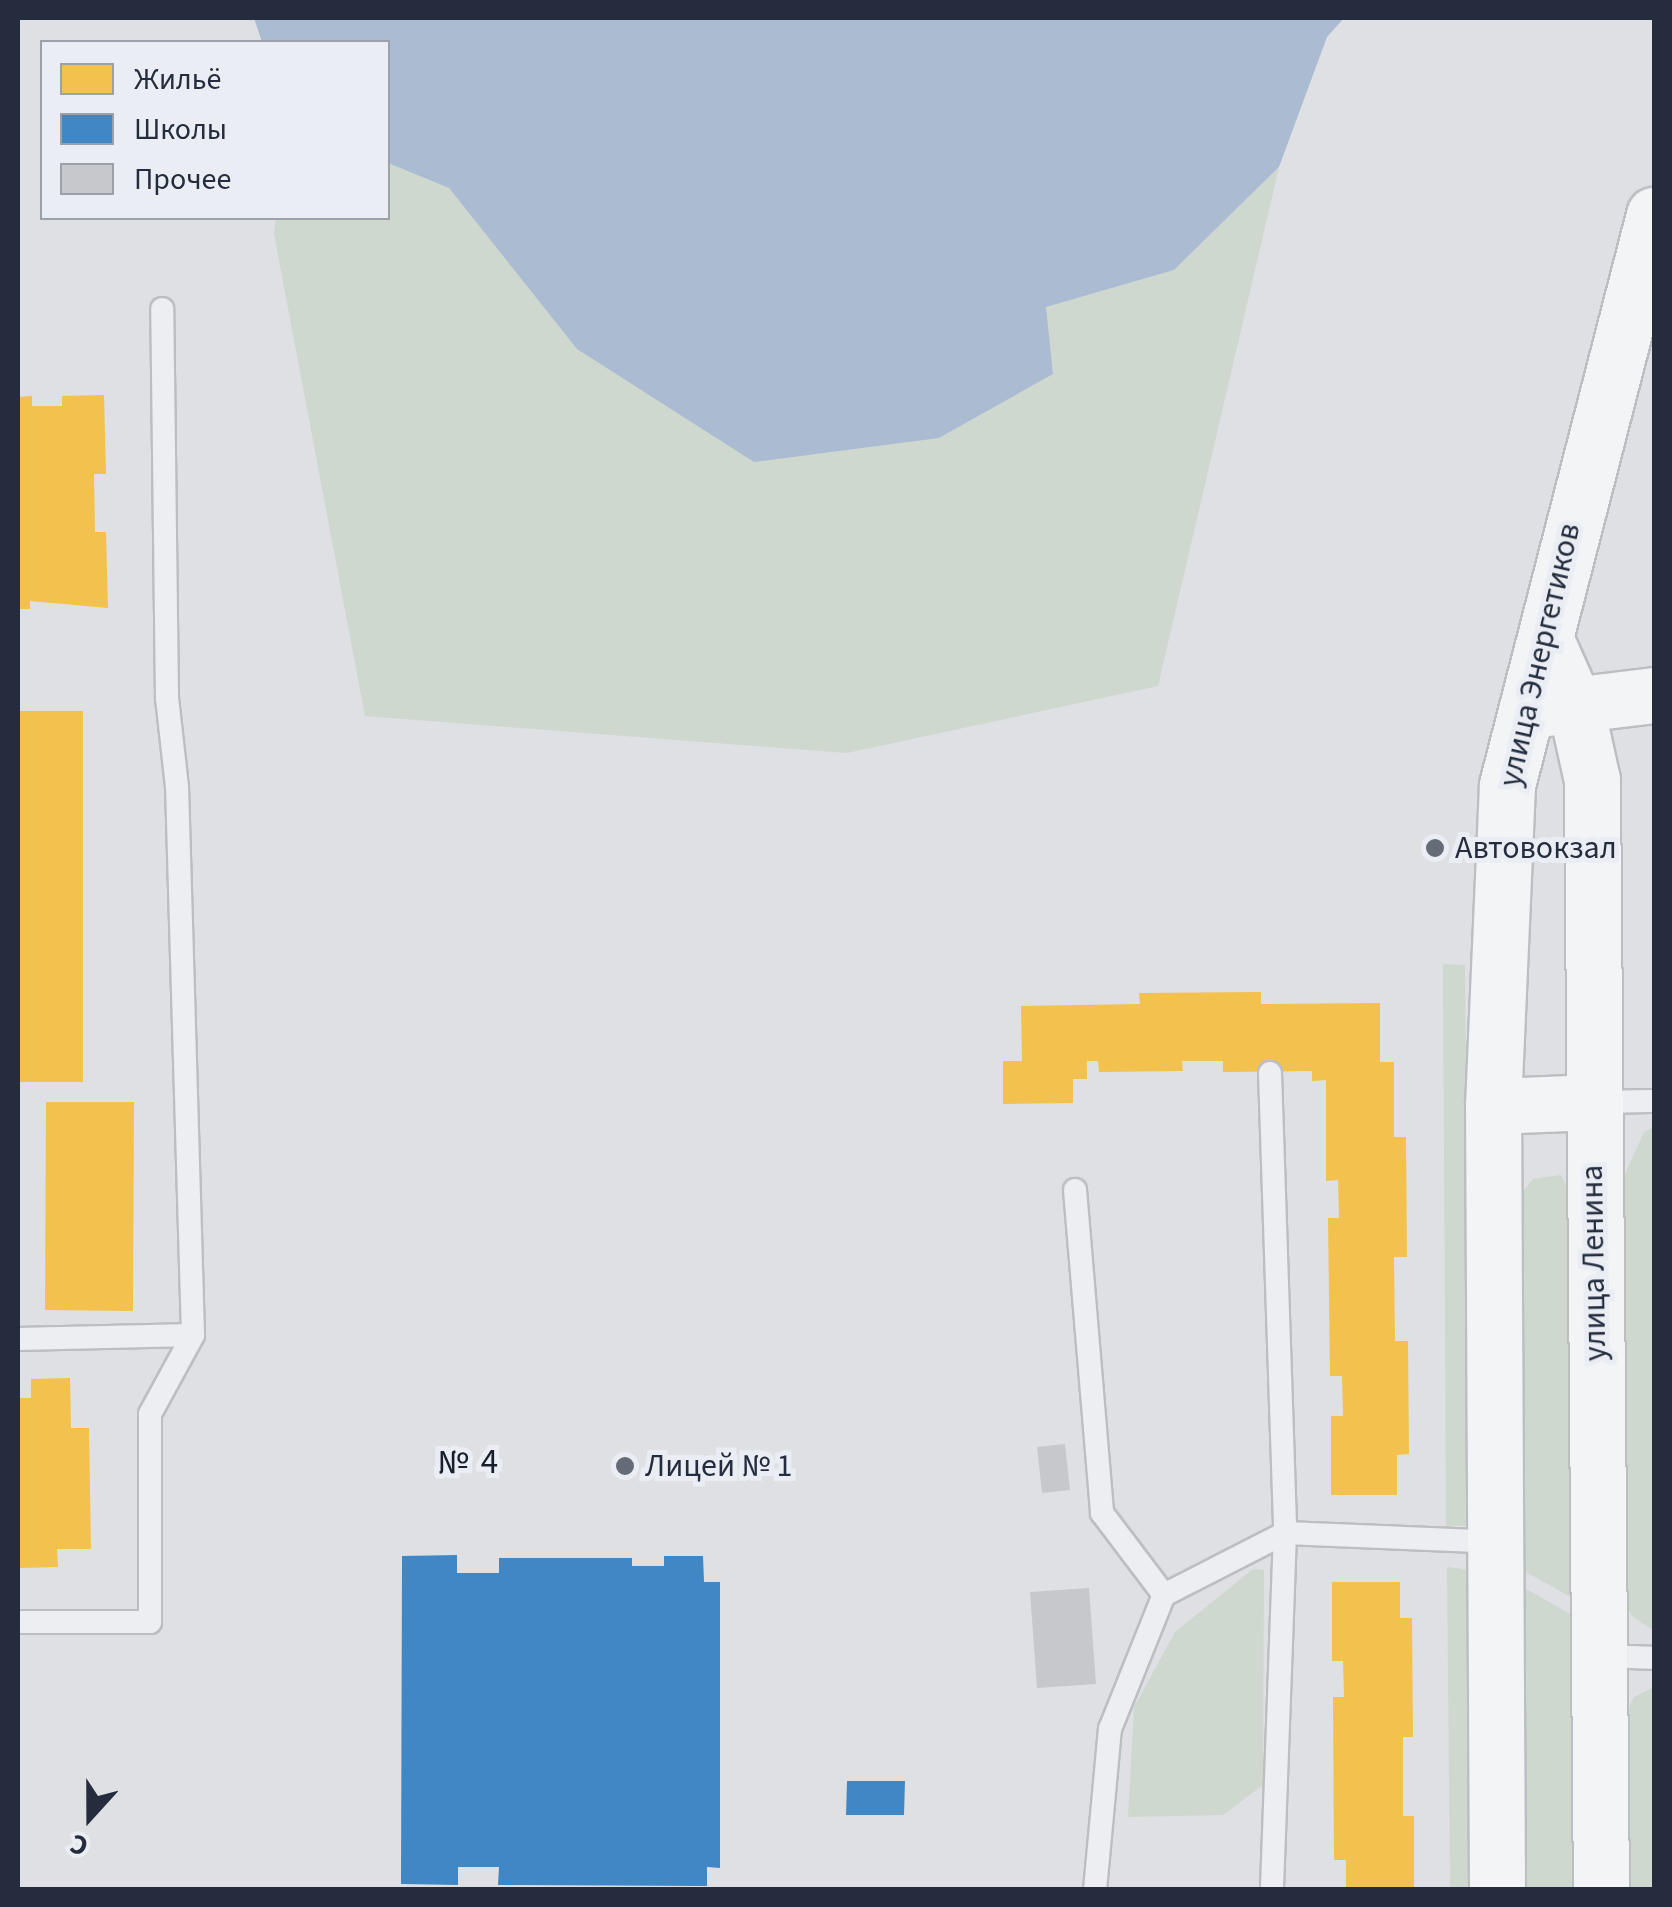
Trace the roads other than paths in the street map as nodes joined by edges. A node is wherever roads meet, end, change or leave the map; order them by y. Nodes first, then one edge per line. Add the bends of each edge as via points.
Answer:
1 (1653, 225) edge
2 (162, 309) dead end
3 (1548, 645) joint
4 (1654, 694) edge
5 (1550, 708) junction
6 (1270, 1073) dead end
7 (1654, 1101) edge
8 (1592, 1102) junction
9 (1493, 1106) junction
10 (1075, 1190) dead end
11 (193, 1335) junction
12 (18, 1339) edge
13 (1285, 1533) junction
14 (1496, 1542) junction
15 (1164, 1595) junction
16 (18, 1622) edge
17 (1598, 1656) junction
18 (1654, 1658) edge
19 (1095, 1890) edge
20 (1272, 1890) edge
21 (1497, 1890) edge
22 (1601, 1890) edge

1 - 3 main road, улица Энергетиков via 1568,534
2 - 11 lane via 167,698 177,787
3 - 5 main road, улица Ленина
4 - 5 main road
5 - 8 main road, улица Ленина via 1592,780
5 - 9 main road, улица Энергетиков via 1508,785
6 - 13 lane
7 - 8 lane
8 - 9 main road
8 - 17 main road, улица Ленина
9 - 14 main road
10 - 15 lane via 1102,1512
11 - 12 lane
11 - 16 lane via 150,1414 150,1622
13 - 14 lane
13 - 15 lane
13 - 20 lane
14 - 21 main road
15 - 19 lane via 1110,1729
17 - 18 lane
17 - 22 main road, улица Ленина

